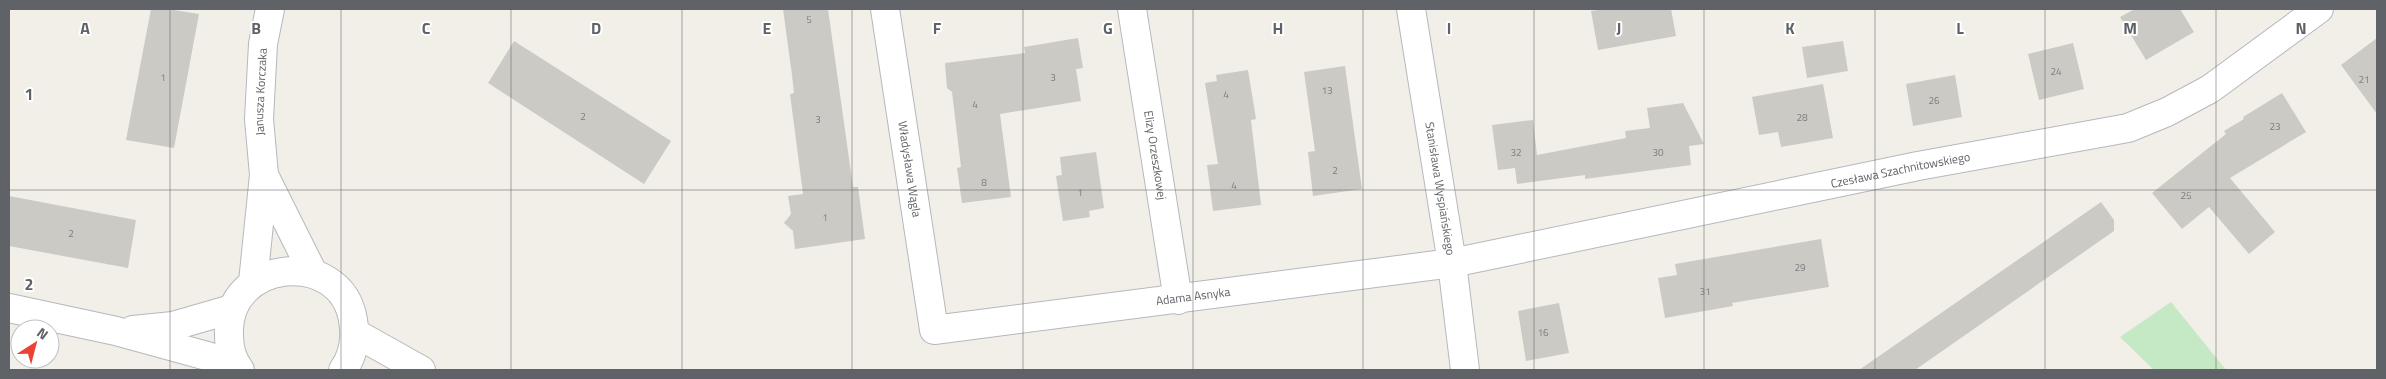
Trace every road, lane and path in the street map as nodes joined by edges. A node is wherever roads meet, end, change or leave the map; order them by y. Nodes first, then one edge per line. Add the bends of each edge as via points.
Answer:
1 (270, 9) edge
2 (885, 9) edge
3 (1132, 9) edge
4 (1411, 9) edge
5 (2318, 9) edge
6 (264, 175) junction
7 (1452, 263) junction
8 (313, 273) junction
9 (253, 282) junction
10 (1178, 300) junction
11 (9, 308) edge
12 (232, 309) junction
13 (934, 330) joint
14 (116, 331) junction
15 (355, 333) junction
16 (238, 367) edge
17 (343, 370) edge
18 (421, 370) edge
19 (1465, 370) edge

1 - 6 street, Janusza Korczaka via 263,44 259,119
2 - 13 street, Władysława Wągla
3 - 10 street, Elizy Orzeszkowej
4 - 7 street, Stanisława Wyspiańskiego
5 - 7 street, Czesława Szachnitowskiego via 2210,89 2128,128 1918,166
6 - 8 street, Janusza Korczaka
6 - 9 street, Janusza Korczaka
7 - 10 street, Adama Asnyka
7 - 19 street, Stanisława Wyspiańskiego
8 - 9 street via 292,270 272,273
8 - 15 street via 344,297
9 - 12 street
10 - 13 street, Adama Asnyka
11 - 14 street
12 - 14 street via 173,326
12 - 16 street via 228,327 229,346
14 - 16 street
15 - 17 street via 353,350
15 - 18 street

